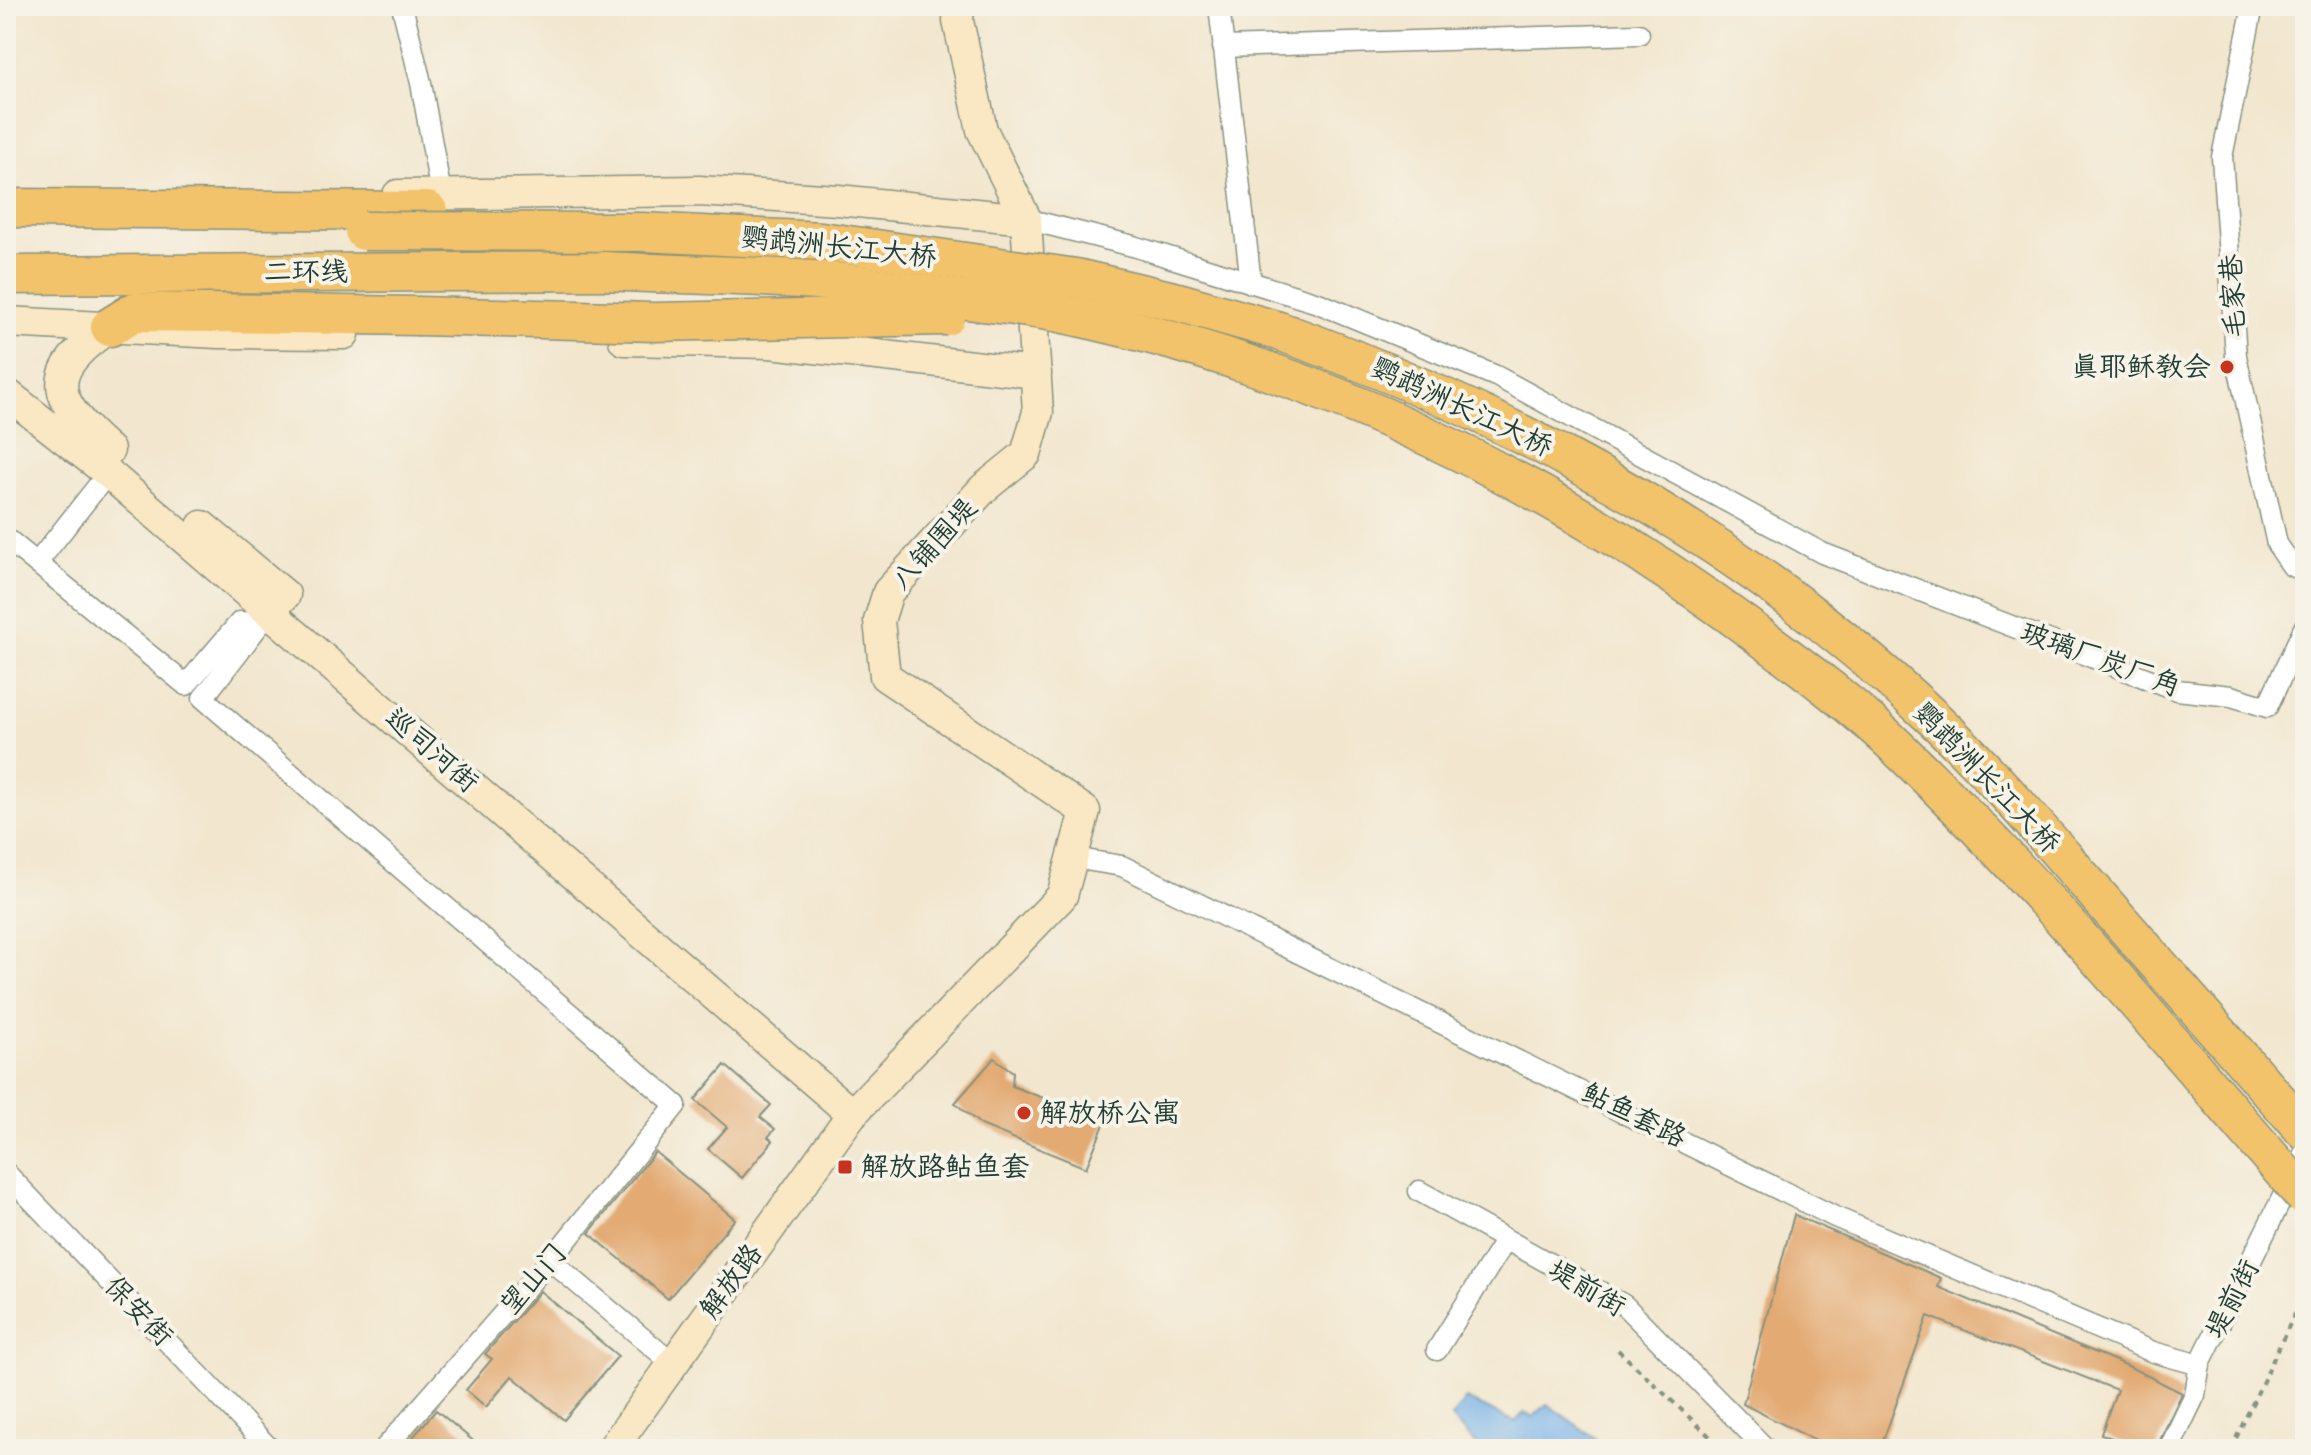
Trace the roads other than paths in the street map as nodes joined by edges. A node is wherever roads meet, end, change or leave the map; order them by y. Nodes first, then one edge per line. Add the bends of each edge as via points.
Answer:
1 (402, 6) edge
2 (959, 6) edge
3 (1219, 6) edge
4 (2253, 6) edge
5 (1639, 34) dead end
6 (1223, 47) junction
7 (6, 199) edge
8 (435, 203) junction
9 (6, 208) edge
10 (1026, 219) junction
11 (364, 231) joint
12 (6, 234) edge
13 (605, 271) joint
14 (1033, 271) junction
15 (6, 275) edge
16 (1251, 283) junction
17 (1063, 313) junction
18 (6, 322) edge
19 (110, 327) junction
20 (1036, 373) junction
21 (6, 393) edge
22 (108, 473) junction
23 (6, 538) edge
24 (37, 563) junction
25 (2305, 572) edge
26 (265, 617) junction
27 (2305, 626) edge
28 (1073, 858) junction
29 (852, 1114) junction
30 (2305, 1131) edge
31 (2305, 1152) edge
32 (6, 1173) edge
33 (1419, 1191) dead end
34 (2305, 1197) edge
35 (1505, 1241) junction
36 (550, 1260) junction
37 (1437, 1350) dead end
38 (672, 1363) junction
39 (2200, 1365) junction
40 (270, 1449) edge
41 (384, 1449) edge
42 (612, 1449) edge
43 (1766, 1449) edge
44 (2169, 1449) edge

1 - 8 street via 421,83
2 - 10 street, 八铺围堤 via 982,130
3 - 6 street
4 - 25 street, 毛家巷 via 2222,157 2236,356 2277,544 2292,566
5 - 6 street
6 - 16 street
7 - 8 street
8 - 9 highway
8 - 10 street via 699,191
8 - 14 highway, bridge via 687,208 852,224
10 - 16 street
10 - 20 street, 八铺围堤
11 - 12 highway, 二环线
11 - 14 highway, 鹦鹉洲长江大桥, bridge via 642,232 821,241
13 - 15 highway, 二环线
13 - 17 highway, 鹦鹉洲长江大桥, bridge via 827,281
14 - 30 highway, 鹦鹉洲长江大桥, bridge via 1178,302 1389,370 1610,479 1710,543 1826,628 1931,716 2029,818
16 - 27 street, 玻璃厂炭厂角 via 1318,303 1496,376 1822,553 2177,690 2231,696 2267,707
17 - 19 highway, bridge via 655,322 134,312
17 - 34 highway, 鹦鹉洲长江大桥, bridge via 1166,337 1376,412 1565,507 1689,584 1790,658 1899,749 1996,846
18 - 19 street
19 - 20 street via 770,343
19 - 26 street via 71,357 62,382 67,407 113,454 285,595
20 - 28 street, 八铺围堤 via 1038,412 1026,454 984,488 888,592 879,621 880,643 885,676 1085,811
21 - 22 street, 巡司河街
22 - 24 street
22 - 26 street, 巡司河街
23 - 24 street
24 - 26 street via 186,685 240,622
26 - 29 street, 巡司河街
26 - 36 street, 望山门 via 203,698 676,1105
28 - 29 street, 八铺围堤 via 1062,896
28 - 39 street, 鲇鱼套路 via 1122,866 1835,1217 2153,1352
29 - 38 street, 解放路
31 - 39 street, 堤前街
32 - 40 street, 保安街
33 - 35 street, 堤前街
35 - 37 street
35 - 43 street, 堤前街 via 1624,1305
36 - 38 street
36 - 41 street, 望山门
38 - 42 street, 解放路
39 - 44 street, 堤前街 via 2195,1395

